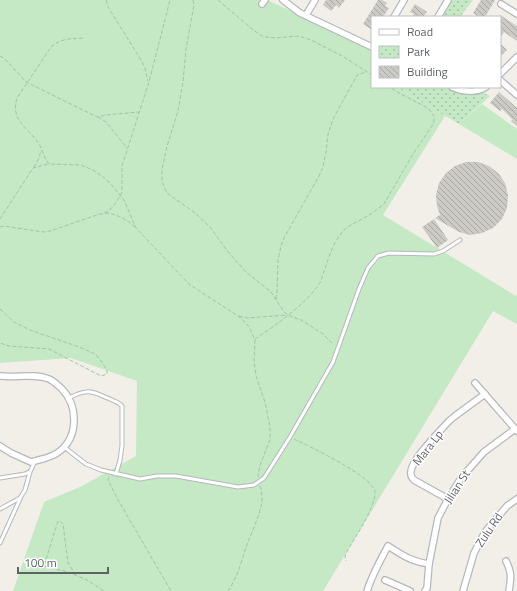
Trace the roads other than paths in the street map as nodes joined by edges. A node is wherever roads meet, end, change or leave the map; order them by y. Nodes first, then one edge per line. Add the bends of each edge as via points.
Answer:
1 (283, 0) edge
2 (314, 0) edge
3 (404, 0) edge
4 (448, 0) edge
5 (501, 4) dead end
6 (517, 14) edge
7 (306, 15) junction
8 (395, 16) edge
9 (439, 16) edge
10 (371, 47) edge
11 (517, 57) edge
12 (501, 73) edge
13 (501, 81) edge
14 (454, 88) edge
15 (484, 88) edge
16 (517, 96) edge
17 (460, 240) dead end
18 (0, 376) edge
19 (476, 383) dead end
20 (485, 394) junction
21 (69, 398) junction
22 (516, 430) edge
23 (0, 446) edge
24 (64, 447) junction
25 (35, 461) junction
26 (30, 472) junction
27 (116, 474) junction
28 (0, 478) edge
29 (20, 498) junction
30 (448, 499) junction
31 (517, 499) edge
32 (0, 509) edge
33 (0, 543) edge
34 (506, 560) dead end
35 (429, 564) junction
36 (384, 580) dead end
37 (367, 591) edge
38 (410, 591) edge
39 (425, 591) edge
40 (464, 591) edge
41 (509, 591) edge

1 - 7 street
2 - 7 street
3 - 8 street
4 - 9 street
5 - 6 street
7 - 10 street
11 - 12 street
13 - 16 street
14 - 15 street via 464,92
17 - 27 lane via 434,254 389,253 378,256 368,268 359,289 333,362 290,438 264,478 254,486 238,487 176,476 140,479
18 - 21 street via 49,379
19 - 20 street
20 - 22 street
20 - 30 street, Mara Lp via 449,421 411,469 411,476 415,481
21 - 24 street via 74,418 72,433
21 - 27 lane via 83,392 96,392 122,406 122,446
22 - 30 street, Jilian St via 484,452 461,478
23 - 25 street via 31,462
24 - 25 street via 52,456
24 - 27 lane via 86,464
25 - 26 lane
26 - 28 lane
26 - 29 lane
29 - 32 lane
29 - 33 lane
30 - 35 street, Jilian St via 438,518
31 - 40 street, Zulu Rd via 507,506 485,532 474,553
34 - 41 street via 511,578
35 - 37 street via 409,559 388,546 370,579
35 - 39 street, Jilian St
36 - 38 street

